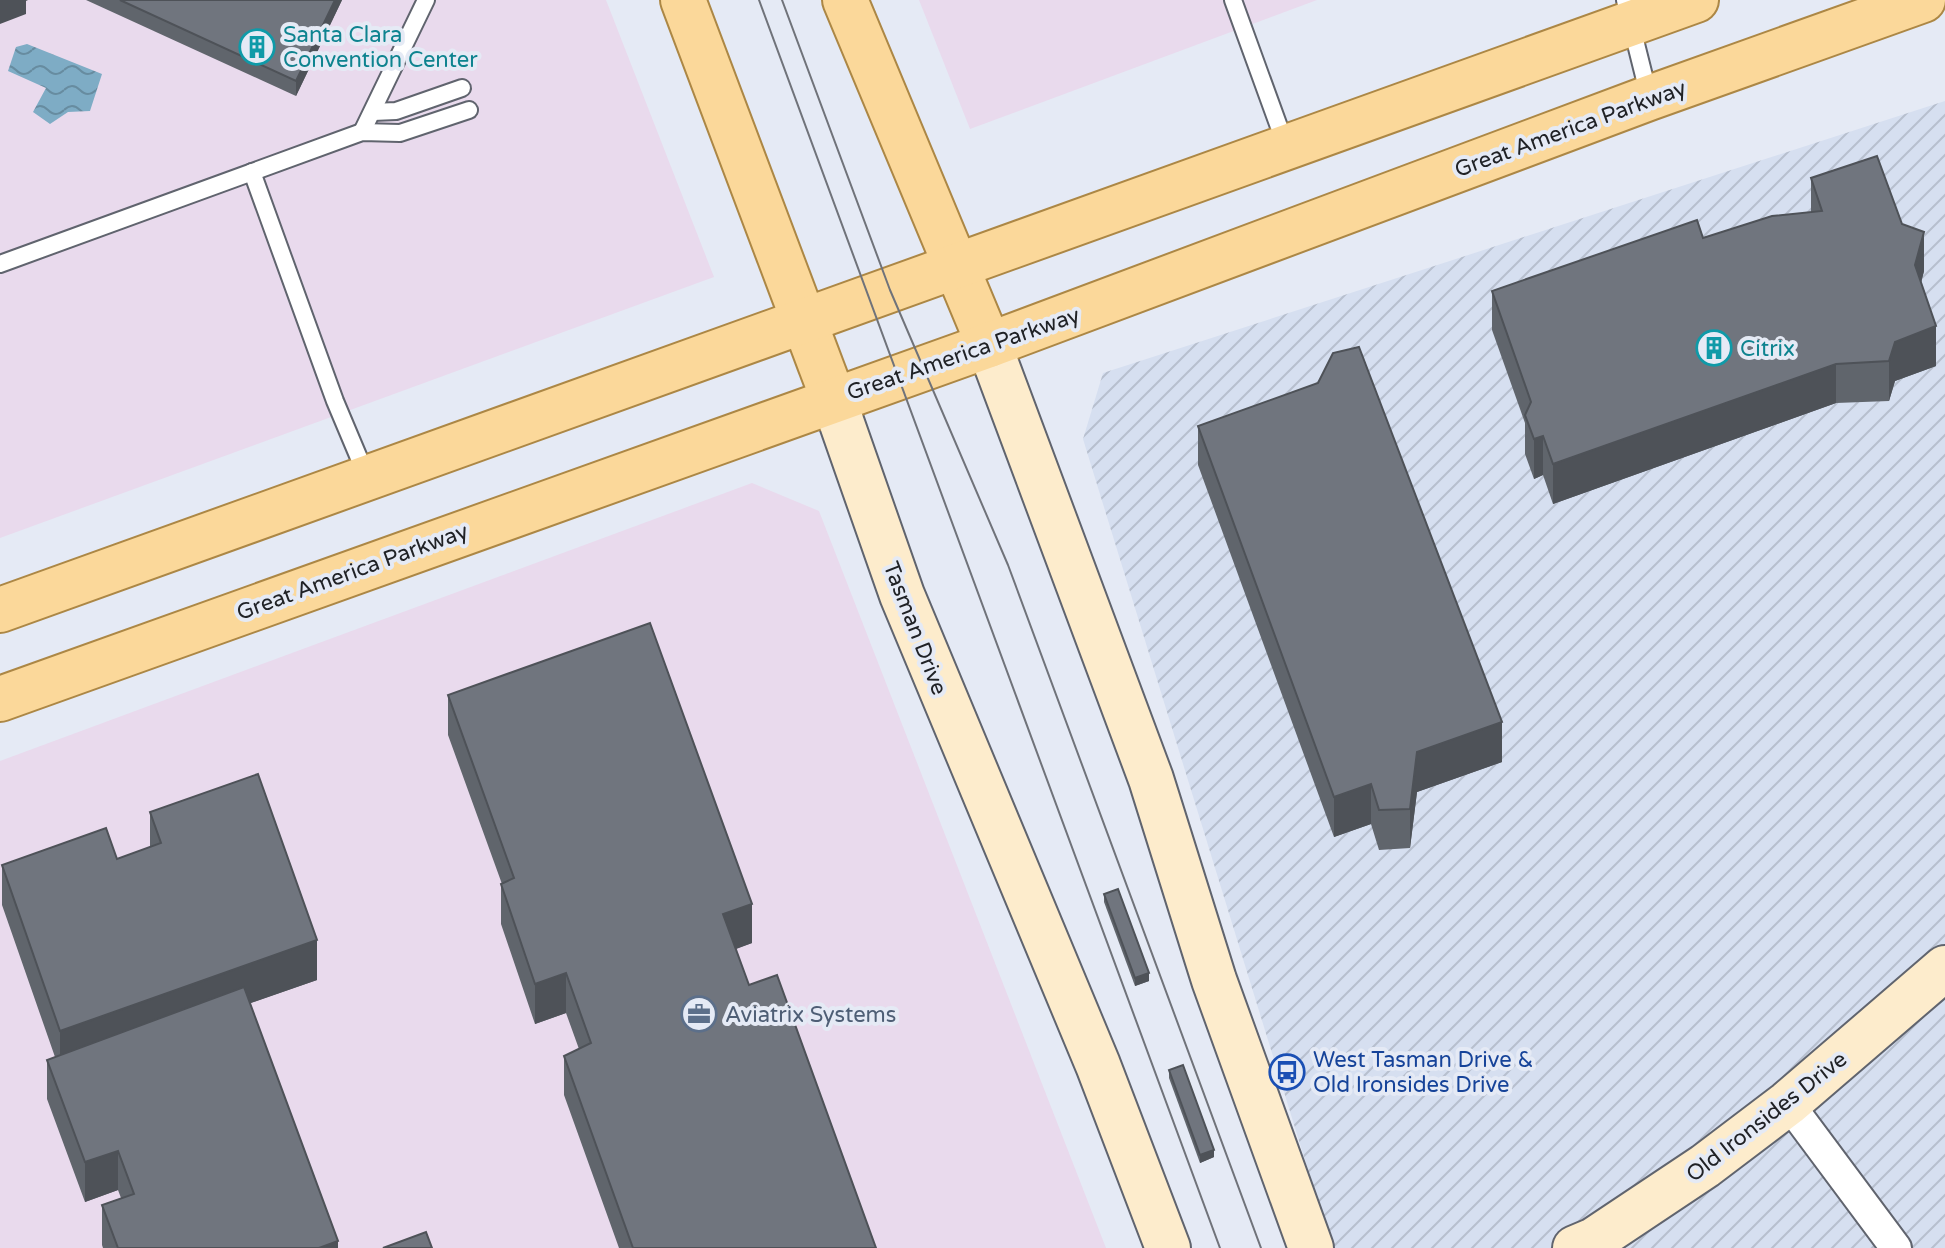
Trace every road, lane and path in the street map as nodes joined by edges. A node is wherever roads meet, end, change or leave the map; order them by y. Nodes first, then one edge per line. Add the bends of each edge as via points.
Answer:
1 (426, 0) edge
2 (683, 0) edge
3 (845, 0) edge
4 (1233, 0) edge
5 (1696, 0) edge
6 (1923, 0) edge
7 (1629, 11) edge
8 (462, 88) dead end
9 (1649, 98) junction
10 (469, 110) dead end
11 (373, 112) junction
12 (362, 132) junction
13 (1287, 148) junction
14 (252, 172) junction
15 (0, 264) edge
16 (955, 266) junction
17 (804, 321) junction
18 (989, 345) junction
19 (833, 398) junction
20 (368, 478) junction
21 (0, 610) edge
22 (0, 699) edge
23 (1945, 968) edge
24 (1788, 1103) junction
25 (1168, 1248) edge
26 (1311, 1248) edge
27 (1575, 1248) edge
28 (1896, 1248) edge

1 - 11 lane
2 - 17 main road, Tasman Drive
3 - 16 main road
4 - 13 lane
5 - 7 main road
6 - 9 main road, Great America Parkway
7 - 9 lane
7 - 13 main road
8 - 11 lane via 396,111
9 - 18 main road, Great America Parkway
10 - 12 lane via 400,133
11 - 12 lane
12 - 14 lane
13 - 16 main road
14 - 15 lane
14 - 20 lane
16 - 17 main road
16 - 18 main road
17 - 19 main road, Tasman Drive
17 - 20 main road
18 - 19 main road, Great America Parkway
18 - 26 main road via 1151,779 1214,980
19 - 22 main road, Great America Parkway
19 - 25 main road, Tasman Drive via 902,595 1098,1065
20 - 21 main road
23 - 24 main road, Old Ironsides Drive
24 - 27 main road, Old Ironsides Drive via 1705,1166
24 - 28 street

